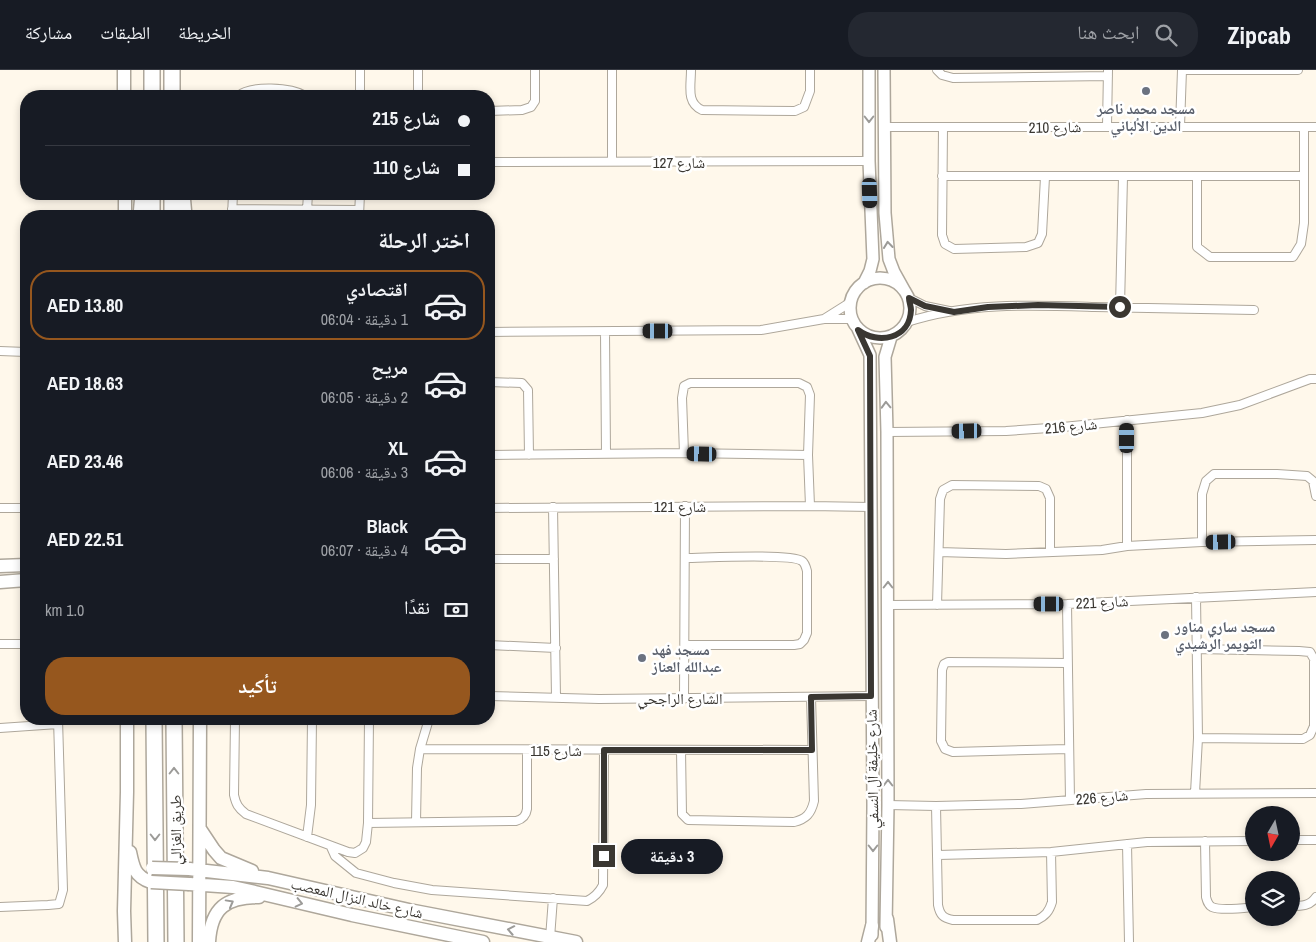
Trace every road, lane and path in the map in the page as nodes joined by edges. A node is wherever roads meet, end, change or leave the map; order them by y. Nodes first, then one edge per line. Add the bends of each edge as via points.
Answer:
1 (152, 70) edge
2 (172, 70) edge
3 (360, 70) edge
4 (418, 70) edge
5 (535, 70) edge
6 (612, 70) edge
7 (691, 70) edge
8 (810, 70) edge
9 (869, 70) edge
10 (884, 70) edge
11 (937, 70) edge
12 (1182, 70) edge
13 (1298, 70) edge
14 (1108, 73) edge
15 (123, 74) edge
16 (124, 90) edge
17 (152, 90) edge
18 (172, 90) edge
19 (252, 90) edge
20 (291, 90) edge
21 (360, 90) edge
22 (418, 90) edge
23 (495, 111) edge
24 (1107, 126) junction
25 (1180, 126) junction
26 (884, 127) junction
27 (1304, 127) junction
28 (1316, 127) edge
29 (943, 128) junction
30 (612, 161) junction
31 (869, 161) junction
32 (495, 162) edge
33 (942, 176) junction
34 (1303, 176) junction
35 (1045, 177) junction
36 (1123, 177) junction
37 (1198, 177) junction
38 (308, 200) edge
39 (307, 210) edge
40 (864, 283) junction
41 (906, 294) junction
42 (851, 302) junction
43 (1120, 307) junction
44 (1254, 310) dead end
45 (954, 312) junction
46 (852, 319) junction
47 (824, 320) junction
48 (907, 322) junction
49 (858, 330) junction
50 (495, 332) edge
51 (605, 332) junction
52 (890, 337) junction
53 (0, 351) edge
54 (20, 352) edge
55 (1316, 372) edge
56 (1313, 379) edge
57 (495, 382) edge
58 (1127, 420) junction
59 (887, 432) junction
60 (684, 453) junction
61 (606, 454) junction
62 (495, 455) edge
63 (529, 455) junction
64 (808, 455) junction
65 (1316, 496) edge
66 (685, 506) junction
67 (810, 506) junction
68 (553, 507) junction
69 (871, 507) junction
70 (0, 508) edge
71 (20, 508) edge
72 (495, 508) edge
73 (1316, 538) edge
74 (1202, 542) junction
75 (1316, 544) edge
76 (1127, 546) junction
77 (1050, 551) junction
78 (939, 552) junction
79 (685, 558) junction
80 (495, 559) edge
81 (554, 559) junction
82 (20, 565) edge
83 (6, 566) edge
84 (20, 580) edge
85 (0, 582) edge
86 (1316, 592) edge
87 (1196, 597) junction
88 (1067, 604) junction
89 (888, 605) junction
90 (937, 605) junction
91 (0, 644) edge
92 (20, 644) edge
93 (495, 645) edge
94 (685, 645) junction
95 (556, 648) junction
96 (1197, 649) junction
97 (1067, 663) junction
98 (495, 696) edge
99 (871, 696) junction
100 (811, 697) junction
101 (556, 698) junction
102 (684, 699) junction
103 (29, 725) edge
104 (58, 725) edge
105 (127, 725) edge
106 (154, 725) edge
107 (174, 725) edge
108 (200, 725) edge
109 (235, 725) edge
110 (312, 725) edge
111 (369, 725) edge
112 (427, 725) edge
113 (0, 728) edge
114 (1198, 738) junction
115 (420, 749) junction
116 (1070, 749) junction
117 (527, 750) junction
118 (604, 750) junction
119 (681, 750) junction
120 (812, 750) junction
121 (1195, 793) junction
122 (1316, 793) edge
123 (1070, 800) junction
124 (888, 805) junction
125 (936, 806) junction
126 (126, 820) junction
127 (416, 822) junction
128 (368, 823) junction
129 (200, 829) junction
130 (306, 837) junction
131 (1300, 840) edge
132 (1316, 840) edge
133 (1205, 841) junction
134 (1245, 841) edge
135 (1127, 844) junction
136 (331, 847) junction
137 (1052, 852) junction
138 (938, 855) junction
139 (194, 870) junction
140 (136, 873) junction
141 (268, 878) junction
142 (194, 884) junction
143 (276, 897) junction
144 (1316, 897) edge
145 (553, 898) junction
146 (1300, 906) edge
147 (0, 907) edge
148 (1245, 908) edge
149 (124, 911) junction
150 (887, 919) junction
151 (872, 926) joint
152 (550, 938) junction
153 (125, 942) edge
154 (156, 942) edge
155 (176, 942) edge
156 (199, 942) edge
157 (210, 942) edge
158 (483, 942) edge
159 (576, 942) edge
160 (869, 942) edge
161 (885, 942) edge
162 (890, 942) edge
163 (1129, 942) edge

1 - 17 highway
2 - 18 highway
3 - 21 street
4 - 22 street
5 - 23 street via 535,101 531,107
6 - 30 street
7 - 8 street via 691,100 702,110 795,111 804,107 808,98
9 -> 31 street
10 - 26 street
11 - 14 street via 953,78
12 - 13 street
12 - 25 street
14 - 24 street
15 - 16 main road
19 - 20 street
24 - 25 street, شارع 210
24 - 29 street, شارع 210
25 - 27 street, شارع 210
26 - 29 street, شارع 210
41 -> 26 street via 889,259 884,213
27 - 28 street, شارع 210
27 - 34 street
29 - 33 street
30 - 31 street, شارع 127
30 - 32 street, شارع 127
31 - 40 street via 873,259
33 - 35 street
33 - 35 street via 942,235 945,244 954,248 1026,247 1038,243 1042,234
34 - 37 street
34 - 37 street via 1304,224 1301,244 1293,257 1210,257 1203,253 1197,247
35 - 36 street
36 - 37 street
36 - 43 street
38 - 39 street
40 - 41 street via 886,279 896,282
40 - 42 street via 855,291
41 - 45 street via 925,306
41 - 48 street via 911,310
42 - 46 street
42 - 47 street
43 - 44 street
43 - 45 street via 1038,305
45 - 48 street
46 - 47 street
46 - 49 street
47 - 51 street via 761,330
48 - 52 street
49 - 52 street via 873,338
49 - 69 street, شارع خليفة آل النسفي via 870,356
50 - 51 street
51 - 61 street
59 -> 52 street, شارع خليفة آل النسفي via 885,357
53 - 54 street
55 - 56 street, شارع 216
56 - 58 street, شارع 216 via 1240,405 1202,413
57 - 63 street via 522,383 528,390
58 - 59 street, شارع 216 via 1006,431
58 - 76 street
89 -> 59 street, شارع خليفة آل النسفي
60 - 61 street
60 - 64 street
60 - 64 street via 684,386 690,383 799,383 807,387 810,395
61 - 63 street
62 - 63 street
64 - 67 street
65 - 74 street via 1313,481 1306,476 1214,474 1206,481 1202,494
66 - 67 street, شارع 121
66 - 68 street, شارع 121
66 - 79 street
67 - 69 street, شارع 121
68 - 72 street, شارع 121
68 - 81 street
69 - 99 street, شارع خليفة آل النسفي
70 - 71 street
73 - 74 street
73 - 75 street
74 - 76 street
76 - 77 street
77 - 78 street via 1006,554
77 - 78 street via 1050,498 1046,489 1040,486 952,485 944,490 940,499
78 - 90 street
79 - 94 street
79 - 94 street via 784,556 802,561 807,571 807,634 800,644
80 - 81 street
81 - 95 street
82 - 83 main road
84 - 85 main road
86 - 87 street, شارع 221
87 - 88 street, شارع 221
87 - 96 street
88 - 90 street, شارع 221
88 - 97 street
89 - 90 street, شارع 221
124 -> 89 street, شارع خليفة آل النسفي
91 - 92 street
93 - 95 street
94 - 102 street
95 - 101 street
96 - 114 street
96 - 114 street via 1300,651 1310,652 1314,659 1314,726 1310,735 1303,739
97 - 116 street
97 - 116 street via 944,664 941,741 945,749 953,752
98 - 101 street, الشارع الراجحي
99 - 100 street, الشارع الراجحي
99 -> 151 street, شارع خليفة آل النسفي
100 - 102 street, الشارع الراجحي
100 - 120 street
101 - 102 street, الشارع الراجحي
103 - 113 street
104 - 147 street via 63,890 59,904
105 - 126 main road
106 -> 154 highway, طريق الغزالي
155 -> 107 highway, طريق الغزالي
108 - 129 main road
109 - 130 street via 236,804 239,809
110 - 130 street via 311,805
111 - 128 street
112 - 115 street
114 - 121 street
115 - 117 street, شارع 115
115 - 127 street
116 - 123 street
117 - 118 street, شارع 115
117 - 127 street via 527,809 522,819
118 - 119 street, شارع 115
118 - 145 street via 603,885 595,897 587,901
119 - 120 street, شارع 115
119 - 120 street via 682,814 688,820 794,822 803,820 812,810
121 - 122 street, شارع 226
121 - 123 street, شارع 226
123 - 125 street, شارع 226
124 - 125 street, شارع 226
124 - 150 street, شارع خليفة آل النسفي
125 - 138 street
126 - 140 main road
126 - 149 main road
127 - 128 street
128 - 136 street via 363,848 355,853
129 - 139 main road
129 - 141 main road via 221,858
130 - 136 street
131 - 132 street
133 - 134 street
133 - 135 street
133 - 148 street via 1208,903 1220,909
135 - 137 street
135 - 163 street
136 - 145 street via 335,856 356,873 394,883 432,890
137 - 138 street
137 - 138 street via 1052,902 1045,916 1036,920 944,918 938,905
139 - 140 main road, شارع خالد النزال المعصب, bridge via 152,868
139 - 141 main road, شارع خالد النزال المعصب
139 - 142 main road
140 - 142 main road, شارع خالد النزال المعصب, bridge via 151,882
140 - 149 main road via 130,883
152 -> 141 main road, شارع خالد النزال المعصب
142 - 143 main road, شارع خالد النزال المعصب
142 - 156 main road
157 -> 143 main road via 210,928 223,906 244,897
143 -> 158 main road, شارع خالد النزال المعصب
144 - 146 street via 1306,906
145 - 152 street
149 - 153 main road
150 - 161 street, شارع خليفة آل النسفي
150 - 162 main road
151 - 160 main road
152 - 159 main road, شارع خالد النزال المعصب

